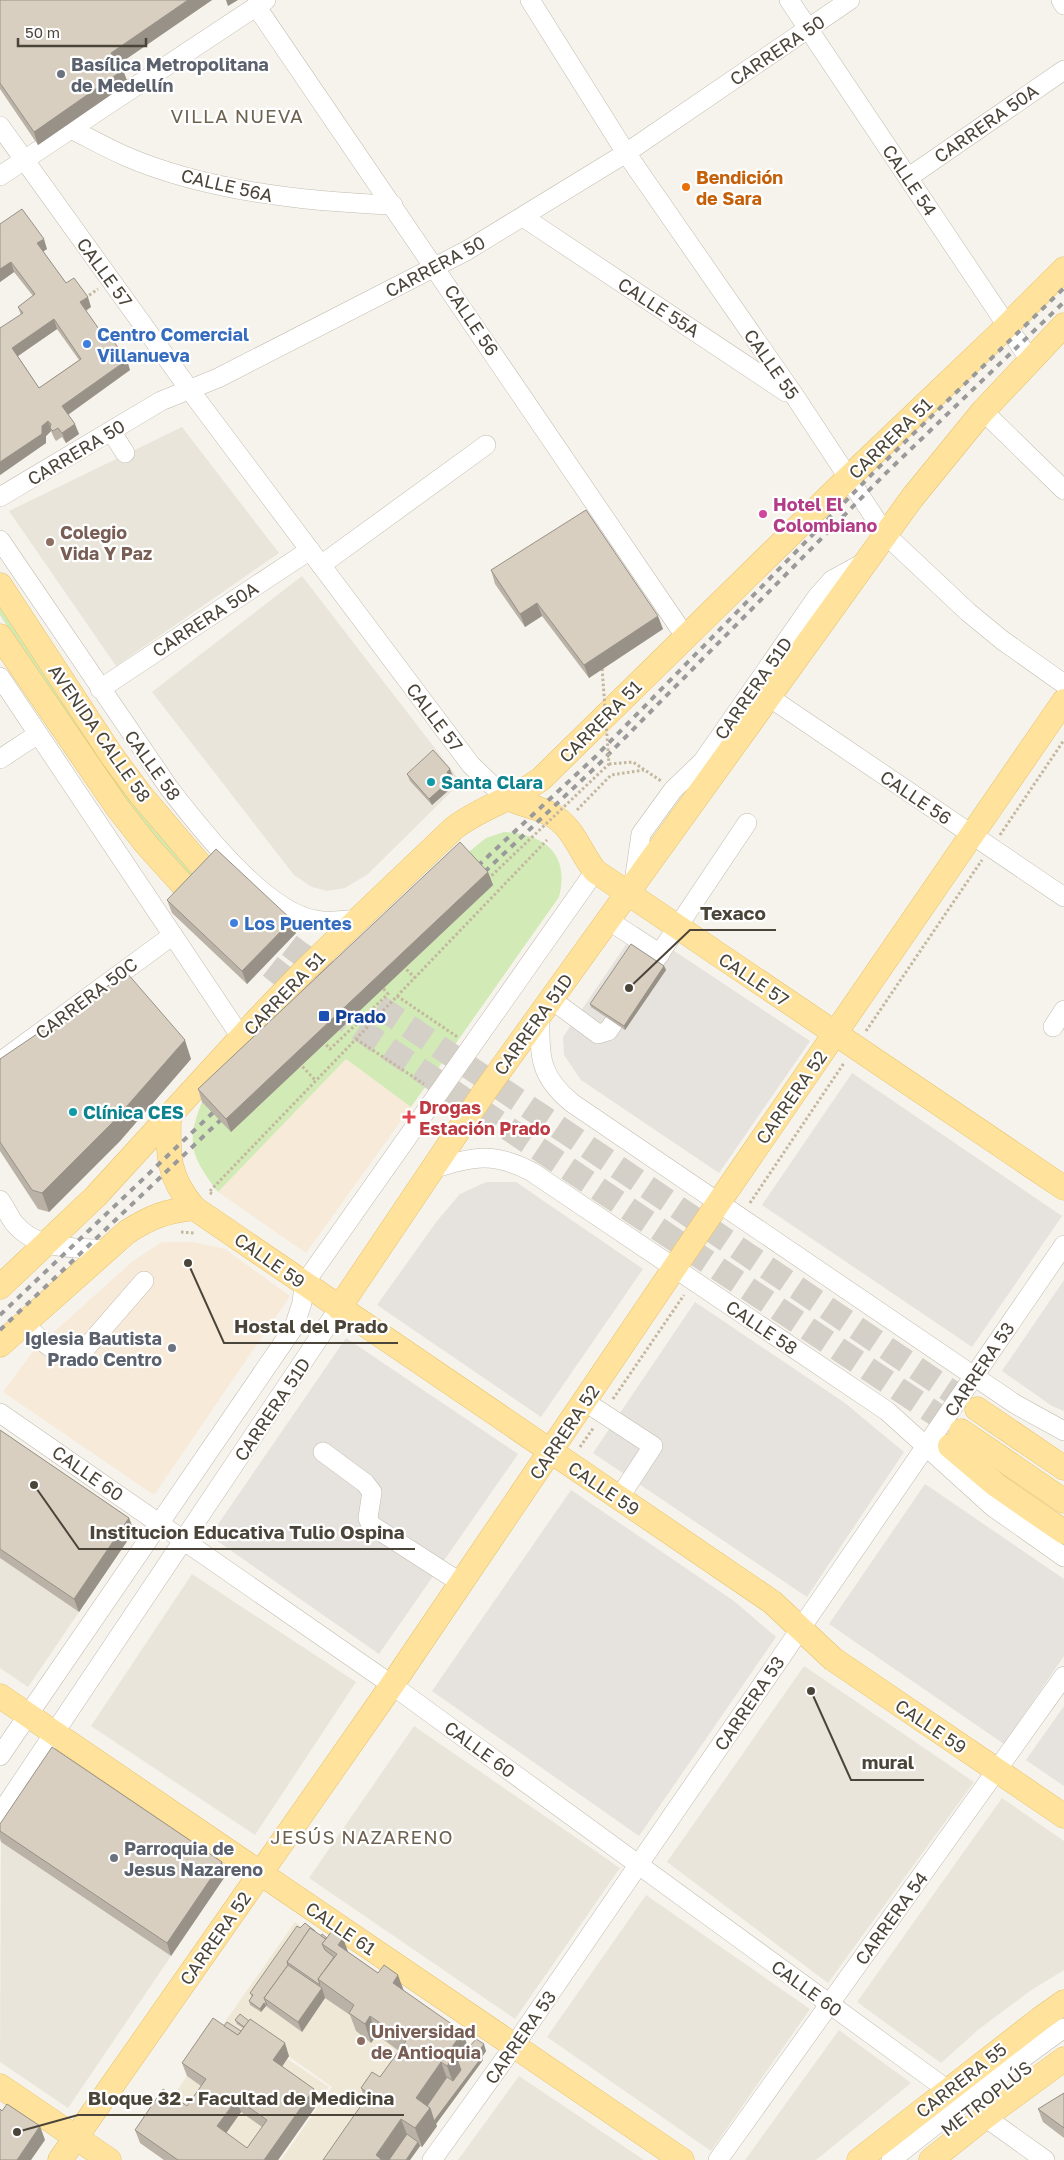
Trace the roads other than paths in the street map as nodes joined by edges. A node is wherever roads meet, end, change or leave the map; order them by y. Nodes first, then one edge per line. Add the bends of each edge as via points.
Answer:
1 (530, 0) edge
2 (789, 0) edge
3 (850, 0) edge
4 (1061, 0) edge
5 (261, 3) edge
6 (1064, 4) edge
7 (808, 28) junction
8 (1064, 70) edge
9 (0, 126) edge
10 (71, 129) junction
11 (626, 153) junction
12 (24, 160) junction
13 (0, 176) edge
14 (909, 177) junction
15 (392, 205) junction
16 (522, 217) junction
17 (435, 266) junction
18 (1064, 268) edge
19 (1064, 325) edge
20 (1008, 326) junction
21 (1030, 360) junction
22 (189, 389) junction
23 (796, 398) junction
24 (984, 411) junction
25 (111, 431) junction
26 (486, 445) dead end
27 (125, 453) dead end
28 (848, 478) junction
29 (1064, 490) edge
30 (0, 497) edge
31 (886, 535) junction
32 (0, 540) edge
33 (310, 550) junction
34 (868, 560) junction
35 (322, 565) junction
36 (0, 585) edge
37 (0, 636) edge
38 (686, 636) junction
39 (0, 677) edge
40 (1064, 684) edge
41 (100, 689) junction
42 (769, 697) junction
43 (1064, 701) edge
44 (38, 734) junction
45 (0, 760) edge
46 (508, 798) junction
47 (747, 823) dead end
48 (982, 841) junction
49 (595, 871) junction
50 (209, 875) edge
51 (630, 889) junction
52 (191, 894) edge
53 (1064, 897) edge
54 (359, 919) junction
55 (608, 920) junction
56 (678, 928) junction
57 (172, 935) junction
58 (545, 1007) junction
59 (1064, 1010) edge
60 (614, 1022) edge
61 (1053, 1027) dead end
62 (835, 1034) junction
63 (241, 1037) junction
64 (0, 1062) edge
65 (169, 1116) junction
66 (433, 1169) junction
67 (1064, 1188) edge
68 (0, 1200) edge
69 (201, 1200) junction
70 (719, 1202) junction
71 (46, 1245) junction
72 (1064, 1245) edge
73 (106, 1250) junction
74 (674, 1267) junction
75 (364, 1271) junction
76 (144, 1281) dead end
77 (304, 1284) junction
78 (0, 1287) edge
79 (339, 1308) junction
80 (24, 1324) junction
81 (0, 1345) edge
82 (974, 1376) junction
83 (584, 1401) junction
84 (977, 1409) tunnel mouth
85 (2, 1413) edge
86 (1064, 1431) edge
87 (1017, 1436) junction
88 (925, 1447) junction
89 (550, 1451) junction
90 (323, 1452) dead end
91 (1064, 1455) edge
92 (1064, 1468) edge
93 (619, 1498) junction
94 (1064, 1501) edge
95 (159, 1523) junction
96 (1064, 1532) edge
97 (185, 1541) junction
98 (1064, 1557) edge
99 (461, 1583) junction
100 (801, 1628) junction
101 (1064, 1676) edge
102 (392, 1685) junction
103 (0, 1696) edge
104 (28, 1715) junction
105 (54, 1733) junction
106 (0, 1756) edge
107 (997, 1770) junction
108 (0, 1814) edge
109 (1064, 1816) edge
110 (639, 1865) junction
111 (260, 1874) junction
112 (1064, 2002) edge
113 (829, 2004) junction
114 (1064, 2028) edge
115 (1064, 2038) edge
116 (514, 2046) junction
117 (1064, 2059) edge
118 (0, 2086) edge
119 (949, 2091) junction
120 (985, 2117) junction
121 (76, 2137) junction
122 (60, 2160) edge
123 (109, 2160) edge
124 (432, 2160) edge
125 (682, 2160) edge
126 (718, 2160) edge
127 (859, 2160) edge
128 (891, 2160) edge
129 (908, 2160) edge
130 (931, 2160) edge
131 (1045, 2160) edge

1 - 11 street, CALLE 55
2 - 7 street, CALLE 54
3 - 7 street, CARRERA 50
4 - 6 street
5 - 10 street
5 - 15 street, CALLE 56
7 - 11 street, CARRERA 50
7 - 14 street, CALLE 54
8 - 14 street, CARRERA 50A
9 - 12 street, CALLE 57
10 - 12 street
10 - 15 street, CALLE 56A via 126,157 230,187 293,198
11 - 16 street, CARRERA 50
11 - 23 street, CALLE 55
12 - 13 street
12 - 22 street, CALLE 57
14 - 20 street, CALLE 54
15 - 17 street, CALLE 56
16 - 17 street, CARRERA 50
16 - 23 street, CALLE 55A
17 - 22 street, CARRERA 50 via 218,378
17 - 38 street, CALLE 56
18 - 20 main road, CARRERA 51
19 - 21 main road, CARRERA 51D
20 - 21 street, CALLE 54
20 - 28 main road, CARRERA 51
21 - 24 main road, CARRERA 51D
22 - 25 street, CARRERA 50 via 161,401
22 - 33 street, CALLE 57
23 - 28 street, CALLE 55
24 - 29 street
24 - 31 main road, CARRERA 51D
25 - 27 street
25 - 30 street, CARRERA 50
26 - 35 street
28 - 31 street, CALLE 55
28 - 38 main road, CARRERA 51
31 - 34 main road, CARRERA 51D
31 - 40 street, CALLE 55 via 968,612
32 - 41 street, CALLE 58
33 - 35 street, CALLE 57
33 - 41 street, CARRERA 50A
34 - 42 main road, CARRERA 51D
34 - 51 street, CARRERA 51D via 832,580 817,597 703,761 674,790 641,834
35 - 46 street, CALLE 57 via 471,765
36 - 50 main road, AVENIDA CALLE 58 via 112,756 146,802
37 - 52 main road, AVENIDA CALLE 58 via 121,813
38 - 46 main road, CARRERA 51 via 541,779
39 - 44 street
41 - 54 street, CALLE 58 via 190,815 266,894 290,911 316,920
42 - 48 street, CALLE 56
42 - 51 main road, CARRERA 51D
43 - 48 main road, CARRERA 52
44 - 45 street
44 - 57 street
46 - 49 main road, CALLE 57 via 544,811 563,823
46 - 54 main road, CARRERA 51 via 477,812 454,828
47 - 56 street
48 - 53 street, CALLE 56
48 - 62 main road, CARRERA 52
49 - 51 main road, CALLE 57
49 - 77 street, CARRERA 51D
51 - 55 main road, CARRERA 51D
51 - 56 main road, CALLE 57
54 - 63 main road, CARRERA 51
55 - 56 street via 657,958
55 - 58 main road, CARRERA 51D
56 - 62 main road, CALLE 57
57 - 63 street
57 - 64 street, CARRERA 50C
58 - 60 street via 598,1034 608,1031
58 - 66 main road, CARRERA 51D
58 - 70 street via 542,1059 550,1082 558,1092
59 - 61 street
62 - 67 main road, CALLE 57
62 - 70 main road, CARRERA 52
63 - 65 main road, CARRERA 51
65 - 69 main road, CALLE 59 via 169,1161 178,1187
65 - 71 main road, CARRERA 51
66 - 74 street, CALLE 58 via 478,1157 498,1158 517,1164
66 - 75 main road, CARRERA 51D
68 - 71 street via 20,1228
69 - 73 main road via 149,1218
69 - 77 main road, CALLE 59
70 - 74 main road, CARRERA 52
70 - 82 street
71 - 73 street
71 - 78 main road, CARRERA 51
72 - 82 street, CARRERA 53
73 - 80 main road
74 - 83 main road, CARRERA 52
74 - 88 street, CALLE 58 via 887,1411
75 - 77 main road via 335,1282
75 - 79 main road, CARRERA 51D
76 - 80 street via 79,1356 69,1357 56,1352
77 - 79 main road, CALLE 59
77 - 95 street, CARRERA 51D via 294,1327
79 - 89 main road, CALLE 59
79 - 97 street, CARRERA 51D
80 - 81 main road
82 - 86 street via 1015,1404
82 - 88 street, CARRERA 53
83 - 89 main road, CARRERA 52
83 - 93 street via 653,1446
84 - 87 main road
85 - 95 street, CALLE 60
87 - 91 main road
87 - 92 main road
88 - 98 street, CALLE 58 via 993,1507
88 - 100 street, CARRERA 53
89 - 93 main road, CALLE 59
89 - 99 main road, CARRERA 52
90 - 99 street via 372,1492 368,1518 371,1525
93 - 100 main road, CALLE 59 via 772,1602
94 - 96 main road via 955,1438 996,1485
95 - 97 street, CALLE 60
95 - 104 street, CARRERA 51D
97 - 102 street, CALLE 60
97 - 105 street, CARRERA 51D
99 - 102 main road, CARRERA 52
100 - 107 main road, CALLE 59 via 834,1659
100 - 110 street, CARRERA 53
101 - 107 street, CARRERA 54
102 - 110 street, CALLE 60
102 - 111 main road, CARRERA 52
103 - 104 main road, CALLE 61
104 - 105 main road, CALLE 61
104 - 106 street, CARRERA 51D
105 - 108 street, CARRERA 51D
105 - 111 main road, CALLE 61
107 - 109 main road, CALLE 59
107 - 113 street, CARRERA 54
110 - 113 street, CALLE 60
110 - 116 street, CARRERA 53
111 - 116 main road, CALLE 61
111 - 121 main road, CARRERA 52
112 - 119 main road, CARRERA 55
113 - 119 street, CALLE 60
113 - 126 street, CARRERA 54
114 - 128 street, METROPLÚS
115 - 129 street, METROPLÚS
116 - 124 street, CARRERA 53
116 - 125 main road, CALLE 61
117 - 120 main road
118 - 121 main road
119 - 127 main road, CARRERA 55
120 - 130 main road
120 - 131 street
121 - 122 main road, CARRERA 52
121 - 123 main road

